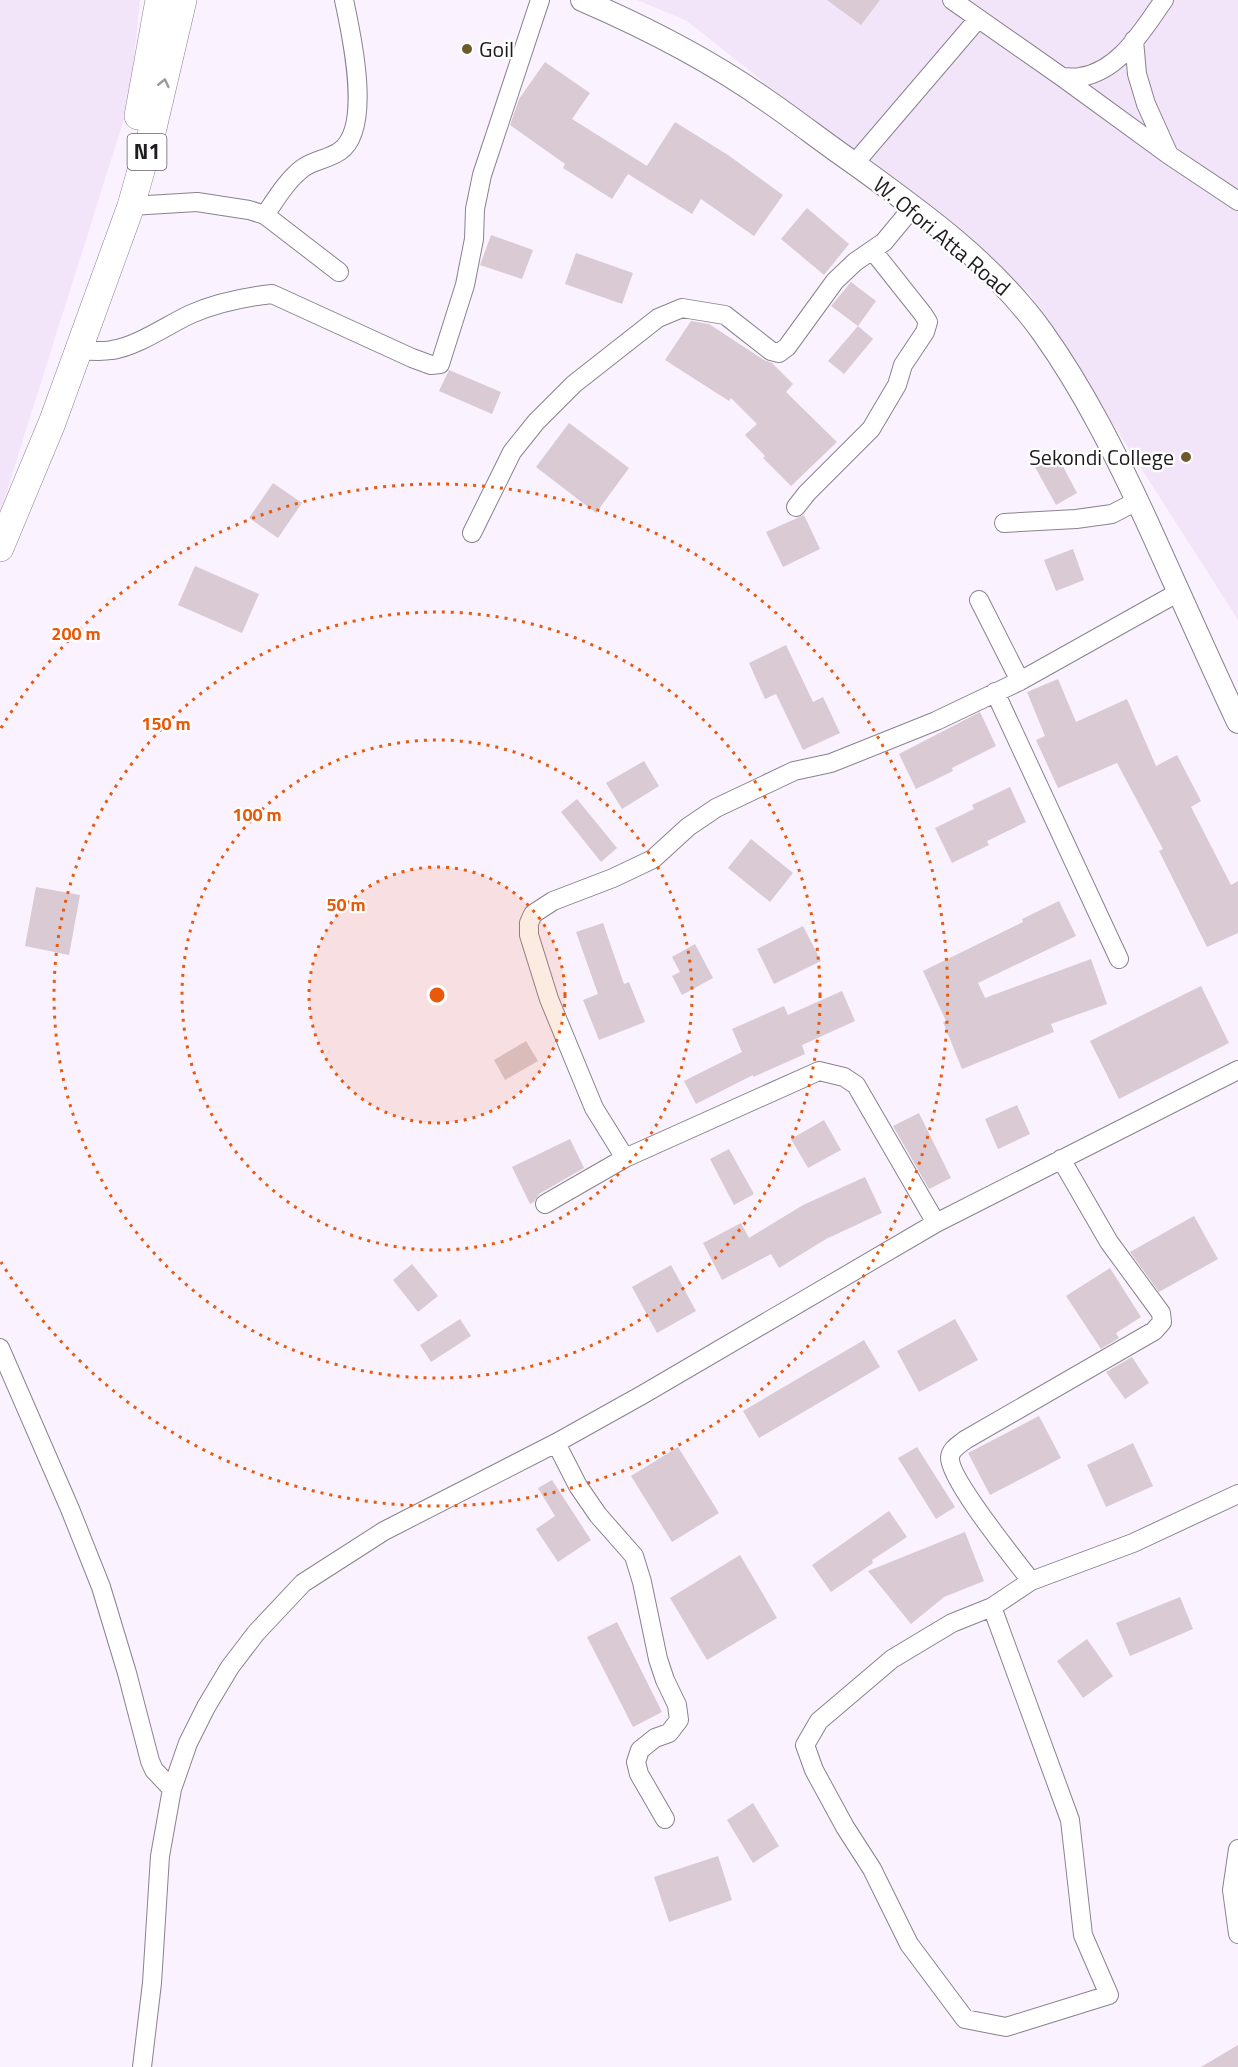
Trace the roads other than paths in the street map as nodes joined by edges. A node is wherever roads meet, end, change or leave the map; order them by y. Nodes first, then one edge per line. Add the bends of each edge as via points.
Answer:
1 (159, 0) edge
2 (183, 0) edge
3 (344, 0) edge
4 (540, 0) edge
5 (582, 0) edge
6 (951, 0) edge
7 (1164, 0) edge
8 (978, 19) junction
9 (1134, 40) junction
10 (1062, 77) junction
11 (1169, 155) junction
12 (854, 164) junction
13 (1238, 201) edge
14 (131, 206) junction
15 (913, 207) junction
16 (265, 215) junction
17 (873, 251) junction
18 (339, 272) dead end
19 (97, 299) junction
20 (79, 350) junction
21 (1137, 501) junction
22 (796, 507) dead end
23 (1004, 523) dead end
24 (472, 533) dead end
25 (0, 548) edge
26 (1179, 592) junction
27 (979, 600) dead end
28 (1020, 681) junction
29 (995, 692) junction
30 (1238, 722) edge
31 (1119, 959) dead end
32 (1238, 1070) edge
33 (625, 1158) junction
34 (1061, 1160) junction
35 (545, 1204) dead end
36 (936, 1223) junction
37 (0, 1348) edge
38 (556, 1443) junction
39 (1238, 1494) edge
40 (1031, 1581) junction
41 (992, 1607) junction
42 (172, 1789) junction
43 (665, 1819) dead end
44 (1238, 1849) edge
45 (1238, 1934) edge
46 (142, 2067) edge

1 - 19 highway, N1 via 135,132
14 -> 2 highway, N1
3 - 16 street via 357,70 354,133 340,151 302,169
4 - 20 street via 482,175 465,285 440,363 431,365 412,358 272,294 234,300 193,313 113,350
5 - 12 main road, W. Ofori Atta Road via 702,59 768,100
6 - 8 street
7 - 9 street
8 - 10 street
8 - 12 street
9 - 10 street via 1118,59 1099,71 1081,77
9 - 11 street via 1137,74 1146,104
10 - 11 street
11 - 13 street
12 - 15 main road, W. Ofori Atta Road
14 - 16 street via 198,202
14 - 19 highway, N1
15 - 17 street
15 - 21 main road, W. Ofori Atta Road via 986,268 1043,332 1072,376
16 - 18 street
17 - 22 street via 923,314 928,322 925,332 907,358 897,385 871,429
17 - 24 street via 835,281 779,353 725,315 682,308 658,318 574,384 536,422 513,452
19 - 20 highway, N1
20 - 25 highway, N1
21 - 23 street via 1112,514
21 - 26 main road, W. Ofori Atta Road
26 - 28 street
26 - 30 main road, W. Ofori Atta Road
27 - 28 street
28 - 29 street
29 - 31 street
29 - 33 street via 936,721 831,763 795,771 716,808 653,859 553,901 533,914 529,935 549,999 594,1108
32 - 34 street
33 - 35 street
33 - 36 street via 819,1071 831,1073 856,1085
34 - 36 street
34 - 40 street via 1109,1242 1161,1313 1162,1322 1154,1331 953,1449 952,1466 964,1490
36 - 38 street
37 - 42 street via 101,1587 150,1761
38 - 42 street via 384,1531 303,1583 230,1667 197,1725
38 - 43 street via 578,1486 634,1557 642,1582 658,1659 680,1720 669,1733 640,1750 636,1762
39 - 40 street via 1133,1543
40 - 41 street
41 - 41 street via 1070,1820 1083,1935 1109,1995 1006,2027 965,2019 909,1944 872,1869 814,1770 805,1745 819,1721 892,1659 952,1623
42 - 46 street via 160,1856
44 - 45 street via 1232,1890

